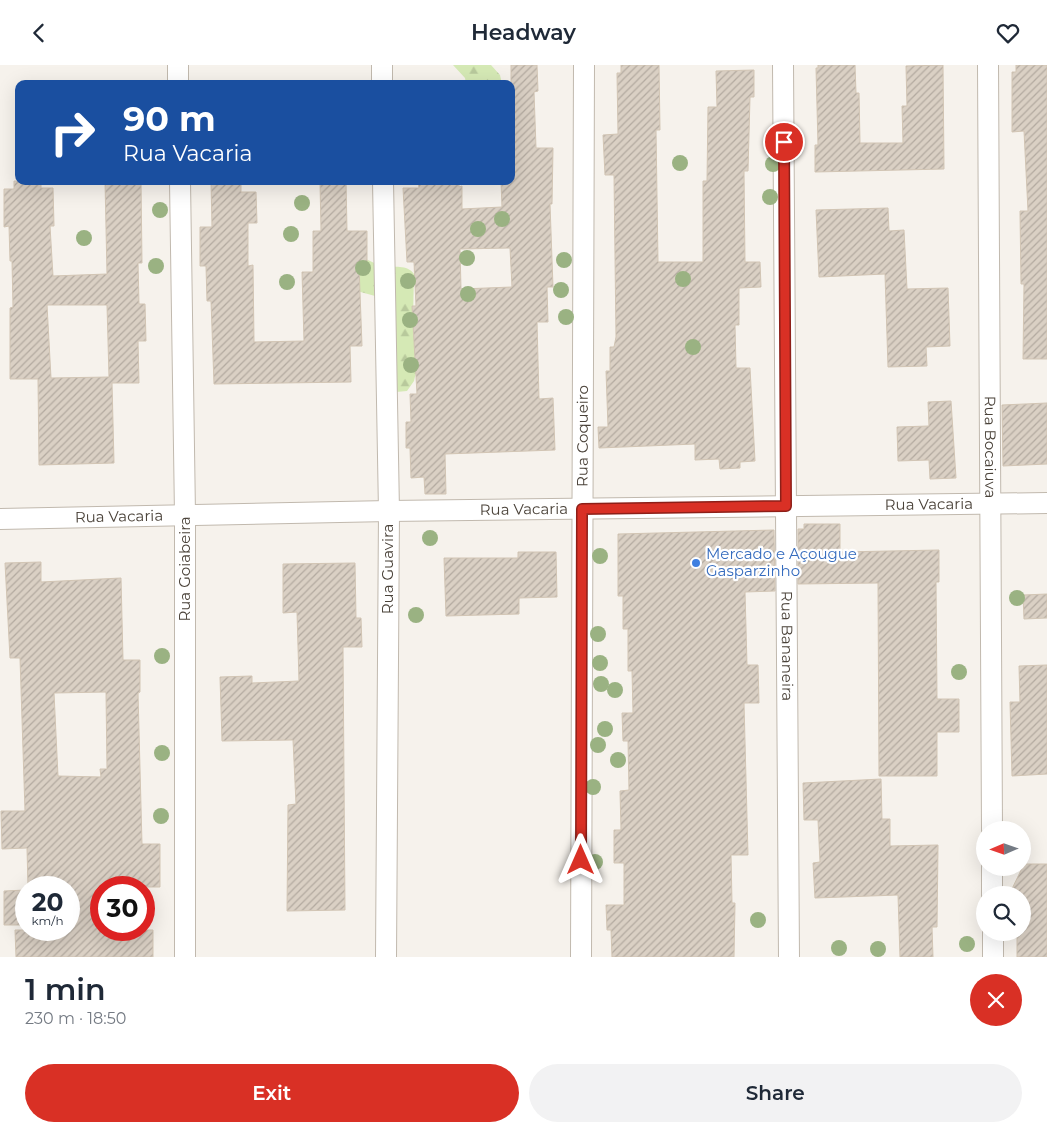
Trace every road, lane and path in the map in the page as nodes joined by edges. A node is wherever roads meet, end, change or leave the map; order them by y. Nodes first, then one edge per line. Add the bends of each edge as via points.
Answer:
1 (178, 65) edge
2 (382, 65) edge
3 (584, 65) edge
4 (783, 65) edge
5 (988, 65) edge
6 (178, 80) edge
7 (382, 80) edge
8 (180, 185) edge
9 (383, 185) edge
10 (990, 503) junction
11 (1047, 503) edge
12 (786, 506) junction
13 (582, 509) junction
14 (389, 511) junction
15 (185, 515) junction
16 (0, 519) edge
17 (992, 821) edge
18 (992, 941) edge
19 (185, 957) edge
20 (386, 957) edge
21 (581, 957) edge
22 (789, 957) edge
23 (993, 957) edge

1 - 6 street
2 - 7 street
3 - 13 street, Rua Coqueiro
4 - 12 street, Rua Bananeira
5 - 10 street, Rua Bocaiuva
8 - 15 street, Rua Goiabeira
9 - 14 street, Rua Guavira
10 - 11 street, Rua Vacaria
10 - 12 street, Rua Vacaria
10 - 17 street, Rua Bocaiuva
12 - 13 street, Rua Vacaria
12 - 22 street, Rua Bananeira
13 - 14 street, Rua Vacaria
13 - 21 street, Rua Coqueiro
14 - 15 street, Rua Vacaria
14 - 20 street, Rua Guavira
15 - 16 street, Rua Vacaria
15 - 19 street, Rua Goiabeira
18 - 23 street

